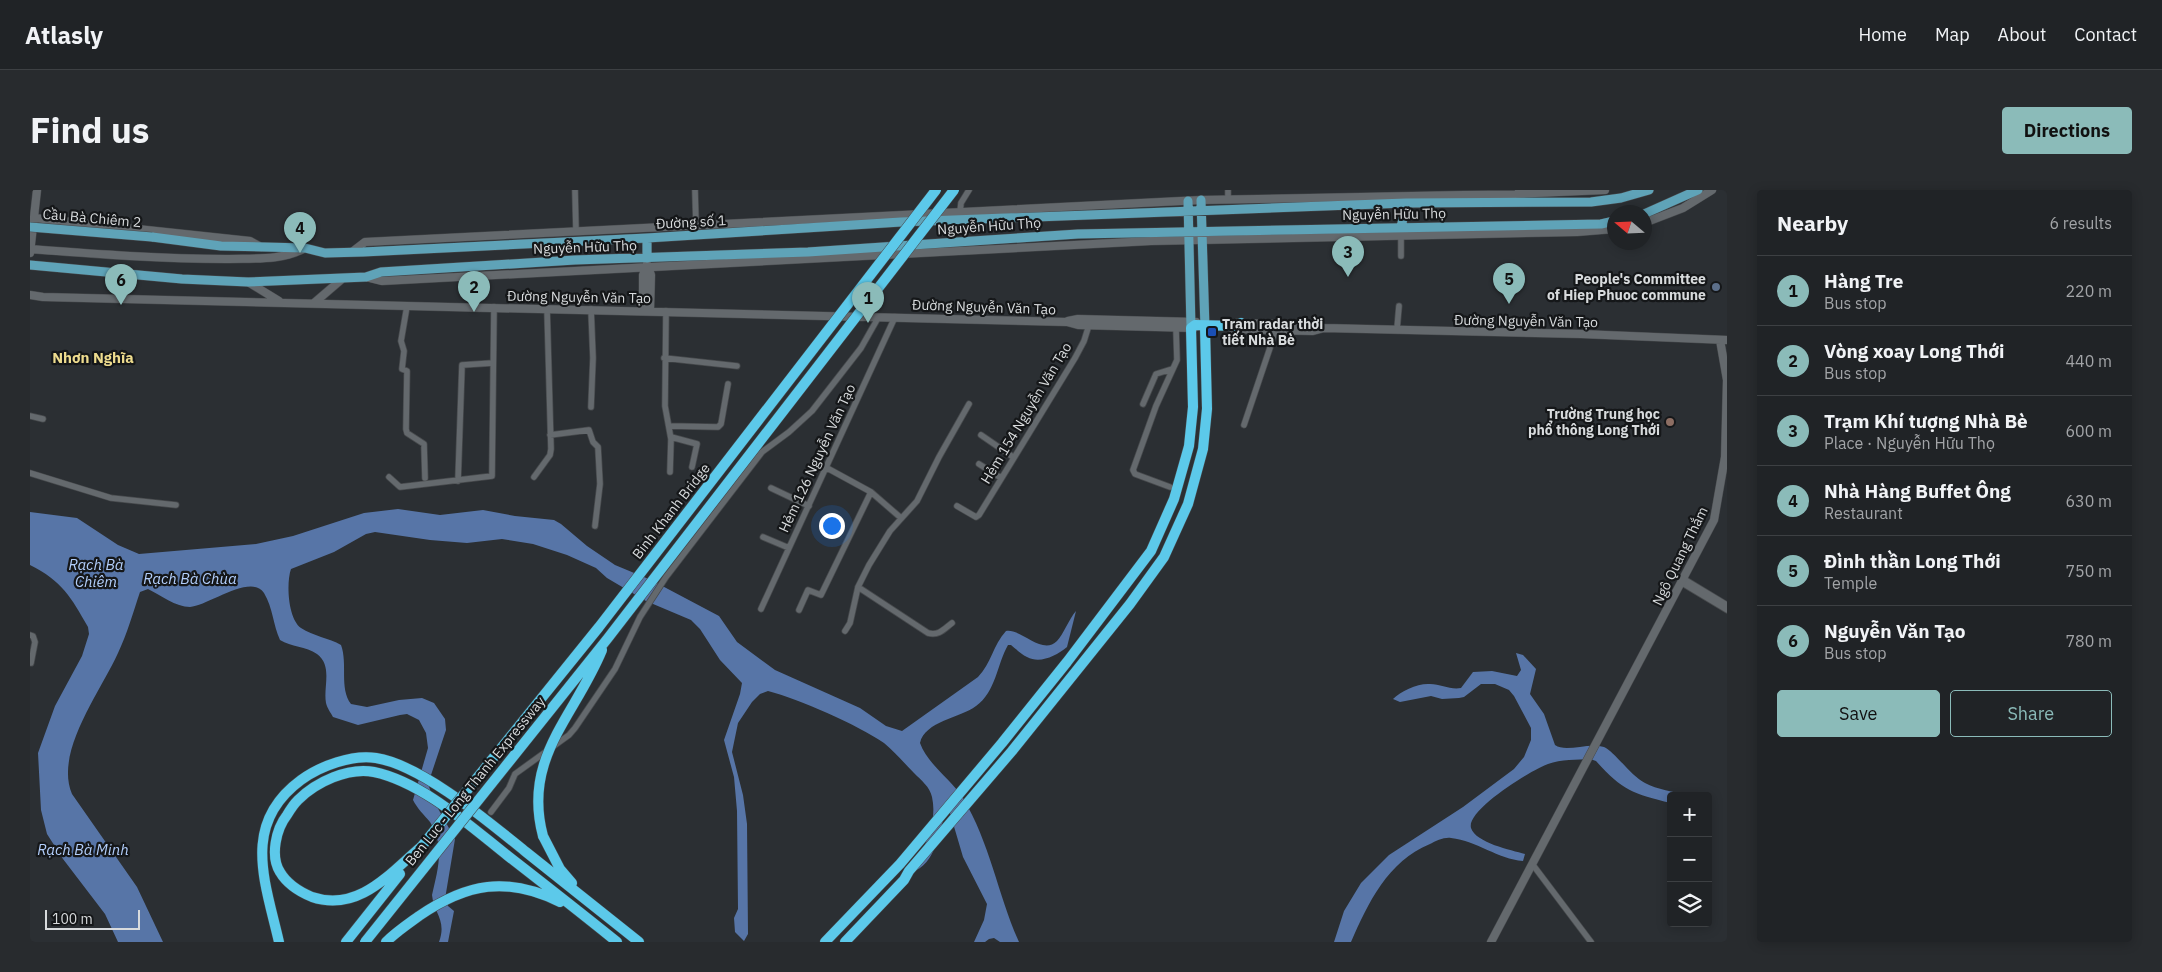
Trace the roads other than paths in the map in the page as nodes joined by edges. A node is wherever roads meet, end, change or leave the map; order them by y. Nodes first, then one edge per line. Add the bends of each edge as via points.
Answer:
1 (37, 190) edge
2 (575, 190) edge
3 (695, 190) edge
4 (936, 190) edge
5 (954, 190) edge
6 (969, 190) edge
7 (1228, 190) edge
8 (1605, 190) edge
9 (1649, 190) edge
10 (1698, 190) edge
11 (1712, 190) edge
12 (1228, 199) junction
13 (1515, 199) junction
14 (1188, 200) junction
15 (1201, 200) junction
16 (1320, 202) junction
17 (1406, 203) junction
18 (1652, 210) edge
19 (1188, 211) junction
20 (1201, 211) junction
21 (960, 212) junction
22 (1652, 220) edge
23 (32, 222) edge
24 (1607, 223) edge
25 (696, 225) junction
26 (647, 228) junction
27 (1607, 230) edge
28 (576, 231) junction
29 (1442, 231) junction
30 (1401, 232) junction
31 (738, 233) joint
32 (1202, 235) junction
33 (1189, 236) junction
34 (152, 238) joint
35 (647, 238) junction
36 (262, 248) junction
37 (305, 248) junction
38 (30, 249) edge
39 (352, 252) junction
40 (30, 253) edge
41 (1401, 256) dead end
42 (647, 262) junction
43 (30, 265) edge
44 (342, 278) junction
45 (248, 282) junction
46 (30, 295) edge
47 (280, 302) junction
48 (314, 304) junction
49 (330, 304) junction
50 (407, 306) junction
51 (1399, 306) dead end
52 (494, 307) junction
53 (547, 308) junction
54 (591, 309) junction
55 (646, 311) junction
56 (666, 311) junction
57 (895, 317) junction
58 (878, 318) junction
59 (1067, 322) junction
60 (1241, 323) joint
61 (1089, 325) junction
62 (1191, 325) junction
63 (1205, 325) junction
64 (1176, 328) junction
65 (1324, 328) junction
66 (1397, 329) junction
67 (1276, 330) junction
68 (1724, 340) edge
69 (664, 358) junction
70 (493, 363) junction
71 (736, 366) dead end
72 (1172, 369) junction
73 (728, 384) dead end
74 (969, 404) dead end
75 (1143, 404) dead end
76 (592, 407) dead end
77 (30, 416) edge
78 (42, 418) dead end
79 (1244, 425) dead end
80 (669, 426) junction
81 (550, 435) junction
82 (981, 435) dead end
83 (671, 437) junction
84 (1013, 457) junction
85 (979, 464) dead end
86 (692, 468) dead end
87 (827, 468) junction
88 (670, 472) dead end
89 (30, 473) edge
90 (389, 476) dead end
91 (534, 477) dead end
92 (425, 478) dead end
93 (1001, 478) junction
94 (458, 481) junction
95 (1170, 487) dead end
96 (771, 488) dead end
97 (871, 492) junction
98 (176, 505) dead end
99 (809, 506) junction
100 (956, 506) dead end
101 (901, 518) junction
102 (595, 526) dead end
103 (763, 537) dead end
104 (789, 548) junction
105 (1683, 581) junction
106 (858, 588) junction
107 (1727, 605) edge
108 (761, 609) dead end
109 (799, 610) dead end
110 (1727, 610) edge
111 (952, 623) dead end
112 (845, 631) dead end
113 (30, 635) edge
114 (608, 638) junction
115 (31, 664) edge
116 (491, 812) dead end
117 (422, 846) junction
118 (1533, 865) junction
119 (591, 904) junction
120 (593, 922) junction
121 (280, 942) edge
122 (346, 942) edge
123 (364, 942) edge
124 (386, 942) edge
125 (617, 942) edge
126 (639, 942) edge
127 (825, 942) edge
128 (845, 942) edge
129 (1491, 942) edge
130 (1591, 942) edge

1 - 23 main road
2 - 28 street
3 - 25 street
4 - 117 highway, Binh Khanh Bridge, bridge via 599,627
5 - 114 highway, Binh Khanh Bridge, bridge
6 - 21 street
7 - 12 street
8 - 13 main road, Nguyễn Hữu Thọ
9 - 13 main road, Nguyễn Hữu Thọ via 1591,202
10 - 18 main road
11 - 22 main road via 1683,208
12 - 15 main road, Nguyễn Hữu Thọ
12 - 16 main road, Nguyễn Hữu Thọ
13 - 16 main road, Nguyễn Hữu Thọ
13 - 17 main road, Nguyễn Hữu Thọ
14 - 15 main road, Nguyễn Hữu Thọ
14 - 19 main road
14 - 21 main road, Nguyễn Hữu Thọ
15 - 20 main road
16 - 17 main road, Nguyễn Hữu Thọ
16 - 20 main road, Nguyễn Hữu Thọ
17 - 30 main road
19 - 20 main road, Nguyễn Hữu Thọ
19 - 31 main road, Nguyễn Hữu Thọ via 901,222
19 - 33 main road
20 - 32 main road
21 - 25 main road, Nguyễn Hữu Thọ
23 - 34 main road, Cầu Bà Chiêm 2, bridge
23 - 36 main road via 250,240
23 - 38 main road
24 - 29 main road, Nguyễn Hữu Thọ
25 - 26 main road, Đường số 1
26 - 28 main road, Nguyễn Hữu Thọ
26 - 35 main road
27 - 29 main road, Nguyễn Hữu Thọ
28 - 39 main road, Nguyễn Hữu Thọ via 365,242
29 - 30 main road, Nguyễn Hữu Thọ
30 - 32 main road, Nguyễn Hữu Thọ
30 - 41 street
31 - 35 main road, Đường số 1
32 - 33 main road, Nguyễn Hữu Thọ
32 - 63 main road
33 - 42 main road, Nguyễn Hữu Thọ via 1078,234
33 - 62 main road
34 - 36 main road, Nguyễn Hữu Thọ
35 - 39 main road, Nguyễn Hữu Thọ
35 - 42 main road
36 - 37 main road, Nguyễn Hữu Thọ
37 - 38 main road via 276,258 198,259
37 - 39 main road, Nguyễn Hữu Thọ via 325,253
38 - 40 main road
42 - 44 main road, Nguyễn Hữu Thọ via 381,272 366,277
42 - 55 main road via 651,275
43 - 45 main road, Nguyễn Hữu Thọ
44 - 45 main road, Nguyễn Hữu Thọ
44 - 48 main road
44 - 49 main road via 328,293 326,300
45 - 47 main road
46 - 47 main road, Đường Nguyễn Văn Tạo
47 - 48 main road, Đường Nguyễn Văn Tạo
48 - 49 main road, Đường Nguyễn Văn Tạo
49 - 50 main road, Đường Nguyễn Văn Tạo
50 - 52 main road, Đường Nguyễn Văn Tạo
50 - 92 street via 401,340 404,351 402,369 407,371 406,429 424,444
51 - 66 street
52 - 53 main road, Đường Nguyễn Văn Tạo
52 - 70 street
53 - 54 main road, Đường Nguyễn Văn Tạo
53 - 81 street
54 - 55 main road, Đường Nguyễn Văn Tạo
54 - 76 street
55 - 56 main road, Đường Nguyễn Văn Tạo
56 - 58 main road, Đường Nguyễn Văn Tạo
56 - 69 street
57 - 58 main road, Đường Nguyễn Văn Tạo
57 - 59 main road, Đường Nguyễn Văn Tạo
57 - 87 street, Hẻm 126 Nguyễn Văn Tạo
58 - 116 street via 861,348 812,411 762,452 666,577 640,617 615,669 575,728 515,774
59 - 61 main road, Đường Nguyễn Văn Tạo
59 - 62 main road, Đường Nguyễn Văn Tạo via 1078,319
60 - 63 highway via 1238,326
60 - 65 main road, Đường Nguyễn Văn Tạo
61 - 64 main road, Đường Nguyễn Văn Tạo
61 - 84 street, Hẻm 154 Nguyễn Văn Tạo via 1075,358
62 - 63 highway
62 - 64 main road, Đường Nguyễn Văn Tạo
62 - 127 highway via 1193,407 1189,446 1174,500 1151,551 1067,662 967,784 900,864
63 - 67 main road, Đường Nguyễn Văn Tạo
63 - 128 highway via 1207,409 1203,449 1188,504 1164,557 975,796 904,880
64 - 72 street via 1177,357
65 - 66 main road, Đường Nguyễn Văn Tạo
65 - 67 main road, Đường Nguyễn Văn Tạo via 1313,331
66 - 68 main road, Đường Nguyễn Văn Tạo
67 - 79 street
68 - 105 main road, Ngô Quang Thắm via 1727,380 1718,507
69 - 71 street
69 - 80 street via 665,406
70 - 94 street via 462,365
70 - 94 street via 492,476
72 - 75 street via 1156,374
72 - 95 street via 1133,470 1135,474
73 - 80 street via 718,428
74 - 101 street via 917,501
77 - 78 street
80 - 83 street
81 - 91 street via 550,454
81 - 102 street via 589,430 598,447 600,484
82 - 84 street
83 - 86 street via 697,444
83 - 88 street
84 - 93 street, Hẻm 154 Nguyễn Văn Tạo
85 - 93 street
87 - 97 street
87 - 99 street, Hẻm 126 Nguyễn Văn Tạo
89 - 98 street via 111,498
90 - 94 street via 400,487
93 - 100 street, Hẻm 154 Nguyễn Văn Tạo via 976,517
96 - 99 street
97 - 101 street
97 - 109 street via 821,594 808,590
99 - 104 street, Hẻm 126 Nguyễn Văn Tạo
101 - 106 street via 879,547
103 - 104 street
104 - 108 street, Hẻm 126 Nguyễn Văn Tạo
105 - 107 street
105 - 110 street
105 - 118 main road, Ngô Quang Thắm
106 - 111 street via 928,633 940,633
106 - 112 street
113 - 115 street via 34,639
114 - 119 highway, bridge via 544,761 537,806 543,836 560,869
114 - 123 highway, Ben Luc - Long Thanh Expressway, bridge
117 - 120 highway via 370,891 338,900 304,894 280,872 274,853 281,823 298,800 322,783 347,773 372,772 402,781 440,804
117 - 122 highway, Ben Luc - Long Thanh Expressway
118 - 129 main road
118 - 130 street
119 - 121 highway via 487,821 408,768 376,758 346,760 314,770 287,790 269,815 261,852
119 - 126 highway
120 - 124 highway via 544,895 517,887 480,887 462,891 426,911
120 - 125 highway

